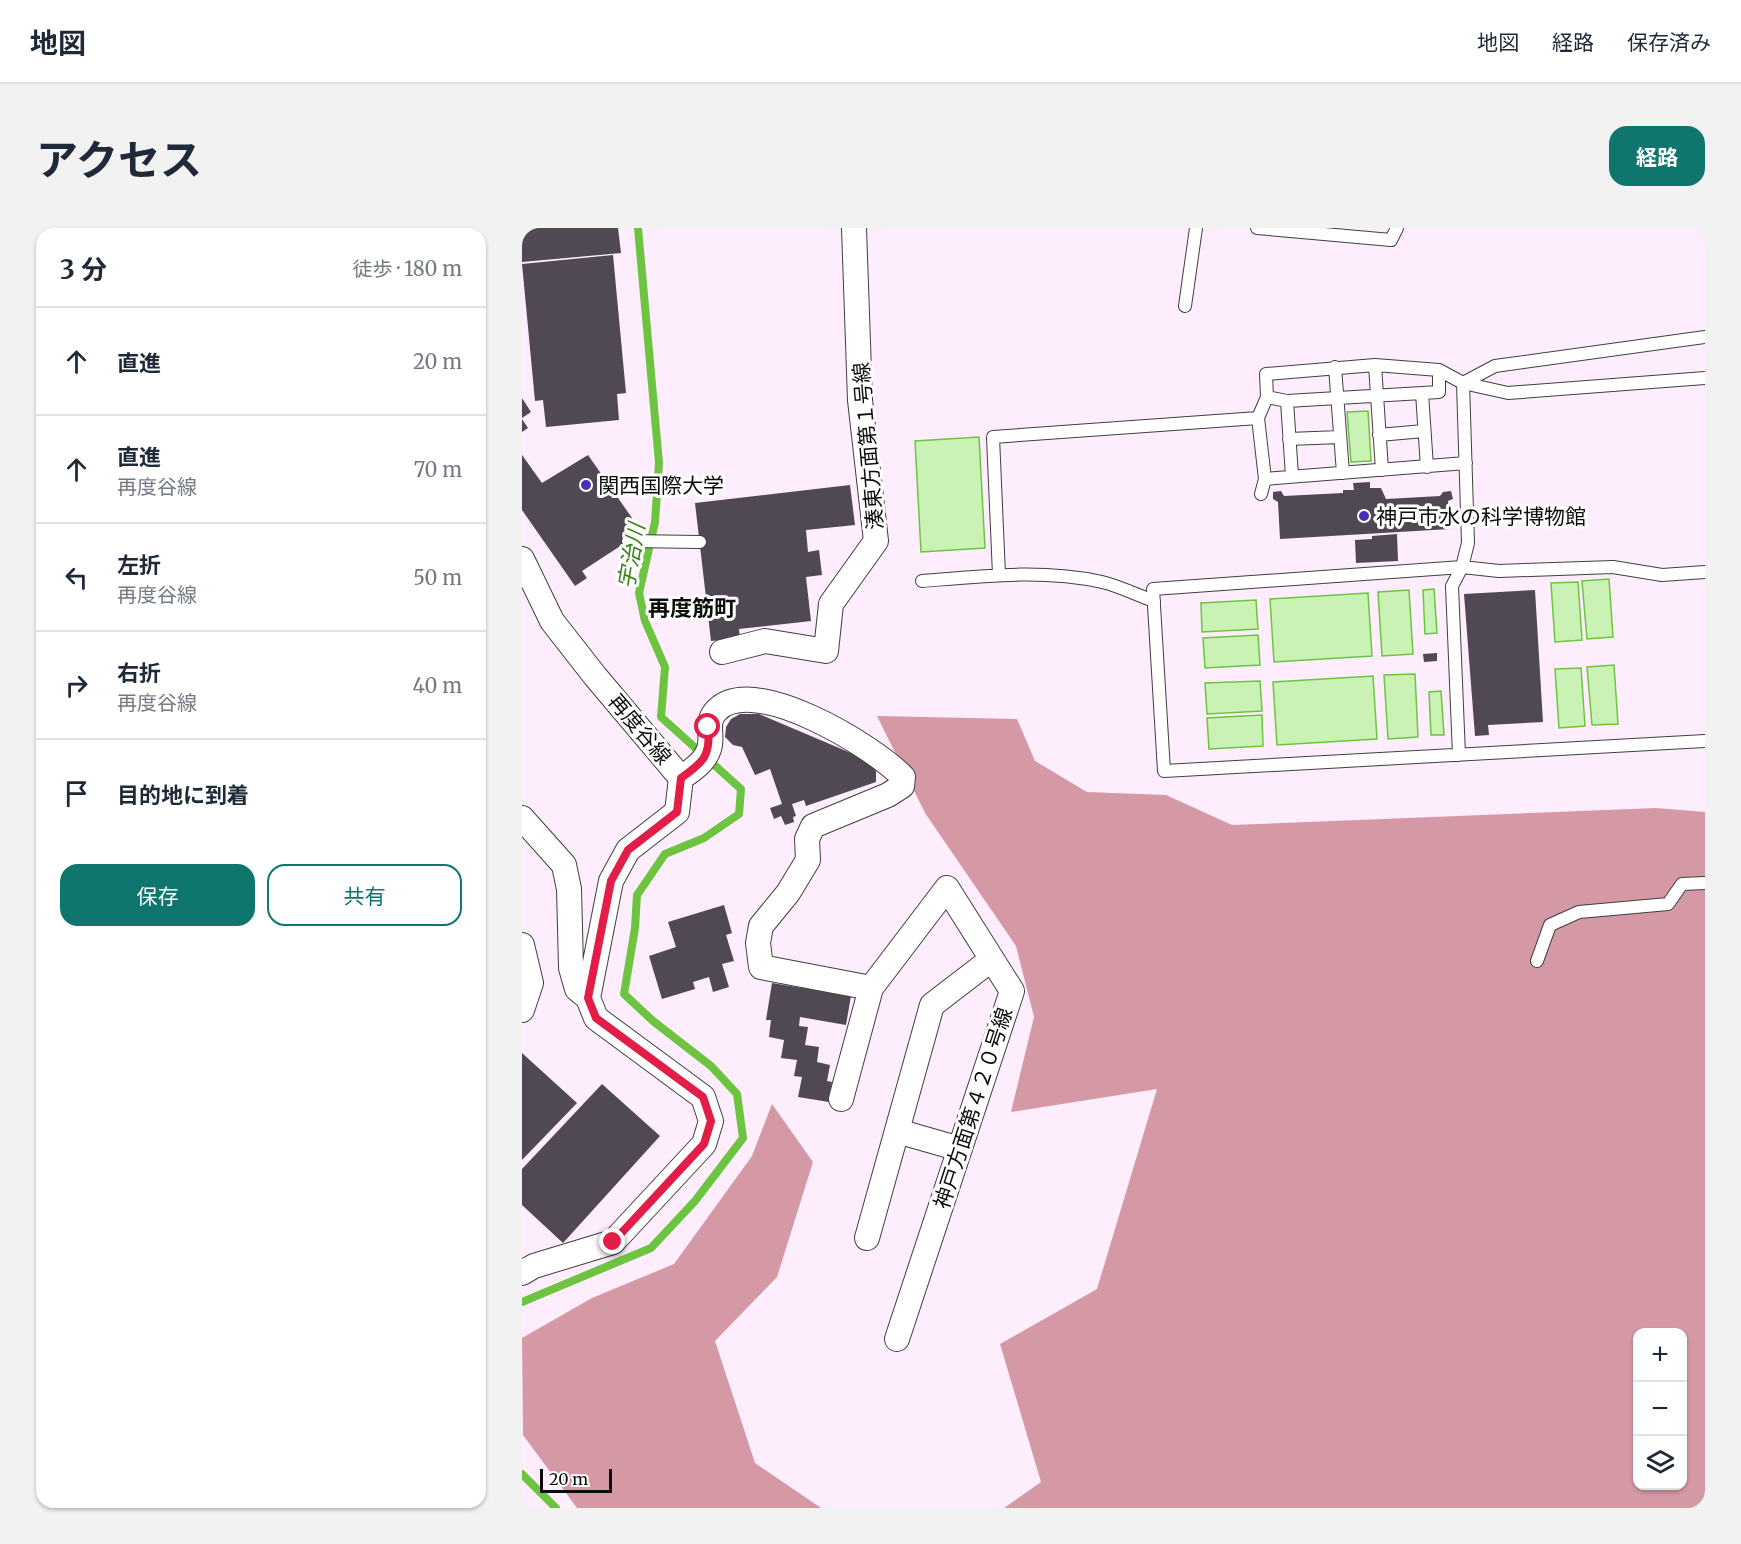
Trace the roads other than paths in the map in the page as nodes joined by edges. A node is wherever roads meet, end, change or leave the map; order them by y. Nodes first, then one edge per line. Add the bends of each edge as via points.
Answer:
1 (854, 228) edge
2 (1196, 228) edge
3 (1257, 228) edge
4 (1397, 228) edge
5 (1185, 306) dead end
6 (1705, 337) edge
7 (1375, 365) junction
8 (1335, 367) junction
9 (1438, 370) junction
10 (1705, 378) edge
11 (1463, 383) junction
12 (1422, 393) junction
13 (1267, 396) junction
14 (1377, 398) junction
15 (1337, 399) junction
16 (1287, 401) junction
17 (1258, 418) junction
18 (1424, 431) junction
19 (1379, 435) junction
20 (1340, 437) junction
21 (1289, 439) junction
22 (1466, 463) junction
23 (1427, 467) junction
24 (1382, 470) junction
25 (1343, 473) junction
26 (1292, 476) junction
27 (1265, 479) junction
28 (1261, 494) dead end
29 (628, 541) dead end
30 (700, 542) dead end
31 (522, 559) edge
32 (1462, 567) junction
33 (1705, 572) edge
34 (999, 575) junction
35 (922, 580) dead end
36 (1154, 601) junction
37 (722, 652) dead end
38 (1705, 741) edge
39 (1459, 755) junction
40 (696, 764) junction
41 (522, 818) edge
42 (1705, 883) edge
43 (522, 945) edge
44 (992, 959) junction
45 (1537, 961) dead end
46 (871, 988) junction
47 (588, 998) junction
48 (522, 1011) edge
49 (841, 1099) dead end
50 (897, 1131) junction
51 (960, 1149) junction
52 (867, 1238) dead end
53 (522, 1273) edge
54 (897, 1339) dead end

1 - 37 street, 湊東方面第１号線 via 860,400 876,541 831,604 826,651 765,641
2 - 5 lane
3 - 4 lane via 1391,240
6 - 11 lane via 1495,366
7 - 8 lane
7 - 9 lane
7 - 14 lane
8 - 13 lane via 1266,374
8 - 15 lane
9 - 11 lane
9 - 12 lane via 1439,392
10 - 11 lane via 1508,393
11 - 22 lane
12 - 14 lane
12 - 18 lane
13 - 16 lane
13 - 17 lane
14 - 15 lane
14 - 19 lane
15 - 16 lane
15 - 20 lane
16 - 21 lane
17 - 27 lane
17 - 34 lane via 993,437
18 - 19 lane
18 - 23 lane
19 - 24 lane
20 - 21 lane
20 - 25 lane
21 - 26 lane
22 - 23 lane
22 - 32 lane via 1468,543
23 - 24 lane
24 - 25 lane
25 - 26 lane
26 - 27 lane
27 - 28 lane
29 - 30 lane
31 - 40 street, 再度谷線 via 552,621 595,676
32 - 33 lane via 1499,571 1613,567 1662,575
32 - 36 lane via 1153,589
32 - 39 lane via 1452,586
34 - 35 lane
34 - 36 lane via 1052,575 1103,582
36 - 39 lane via 1164,771
38 - 39 lane
40 - 46 street via 714,712 728,700 749,698 777,704 836,728 892,765 903,777 902,786 888,795 813,826 807,839 808,860 761,926 758,943 760,967
40 - 47 street, 再度谷線 via 677,812 628,850 611,881
41 - 47 street via 564,866 569,889 572,968 577,989
42 - 45 lane via 1682,884 1668,904 1580,912 1550,925
43 - 48 street via 531,983
44 - 46 street, 神戸方面第４２０号線 via 947,888
44 - 50 street via 932,1005
44 - 51 street, 神戸方面第４２０号線 via 1012,991
46 - 49 street
47 - 53 street via 596,1018 703,1097 711,1121 704,1144 613,1242
50 - 51 street
50 - 52 street
51 - 54 street, 神戸方面第４２０号線

